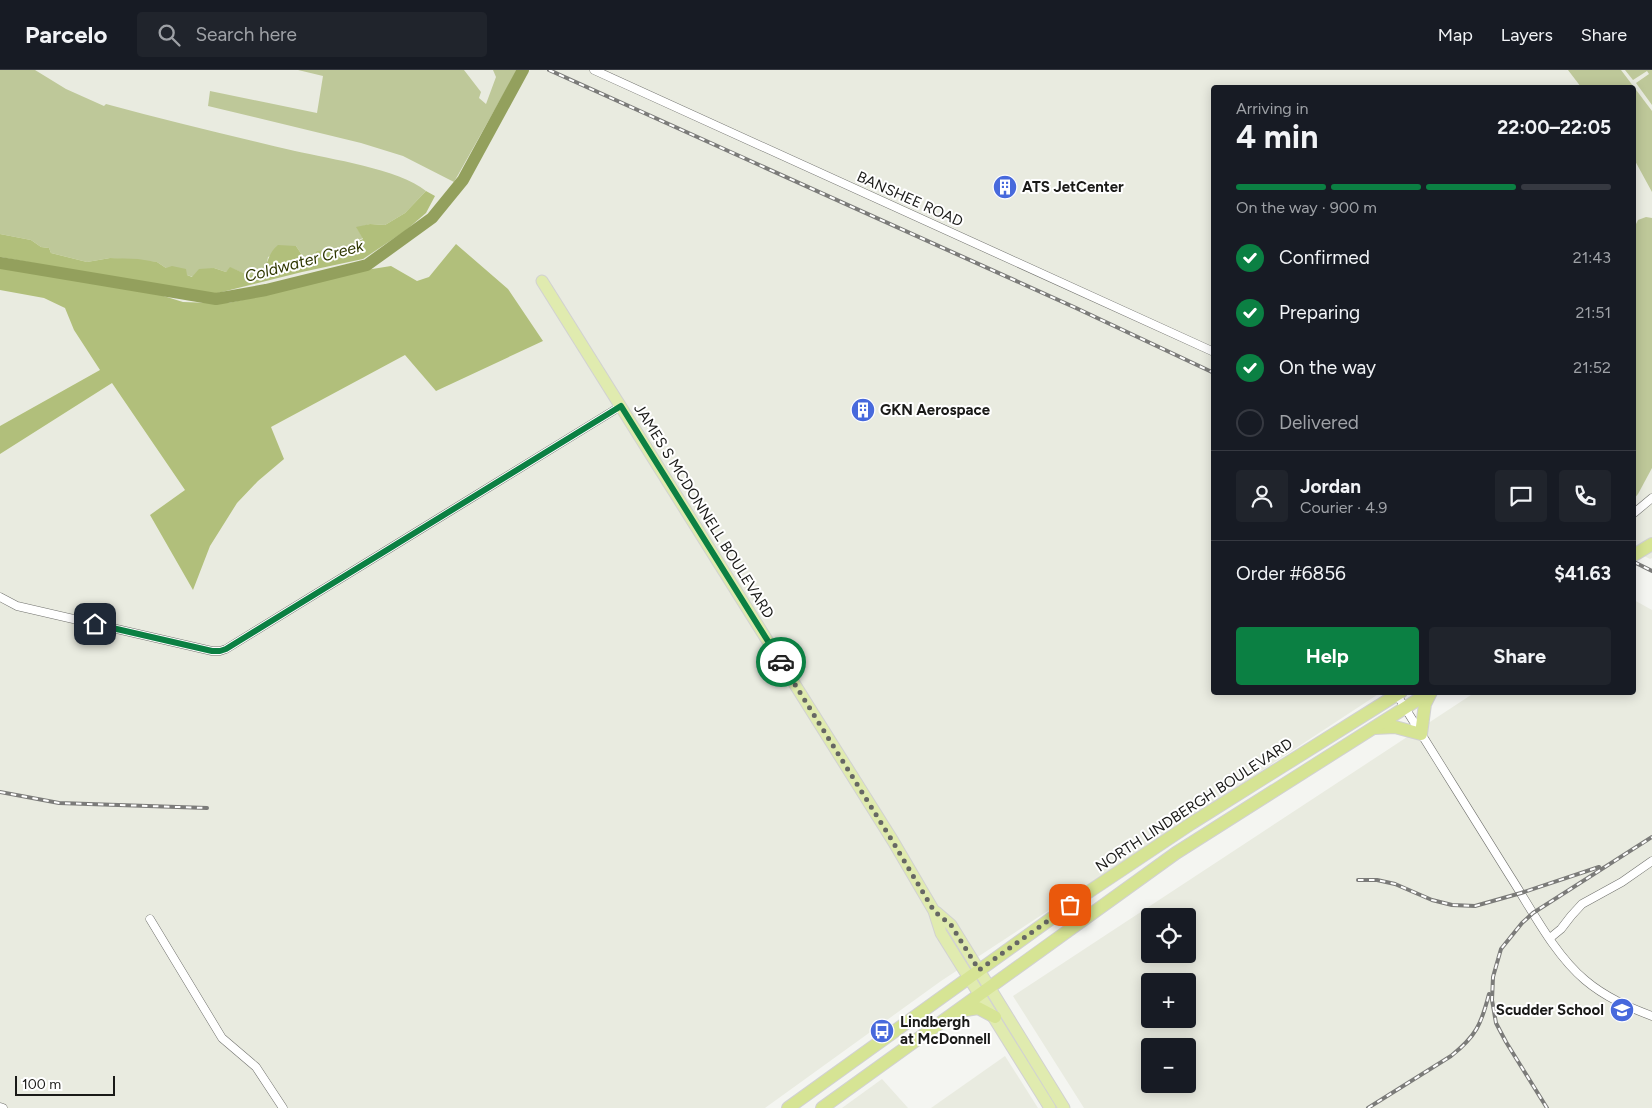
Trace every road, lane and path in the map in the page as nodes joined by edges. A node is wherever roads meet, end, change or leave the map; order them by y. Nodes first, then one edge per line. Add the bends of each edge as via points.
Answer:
1 (594, 70) edge
2 (542, 281) dead end
3 (1211, 351) edge
4 (621, 406) junction
5 (1652, 498) edge
6 (1636, 511) edge
7 (1652, 544) edge
8 (1636, 554) edge
9 (0, 597) edge
10 (1397, 695) edge
11 (1399, 695) edge
12 (1426, 695) edge
13 (1430, 695) edge
14 (1405, 708) junction
15 (1374, 728) junction
16 (1422, 734) junction
17 (1652, 861) edge
18 (150, 919) dead end
19 (1550, 938) junction
20 (974, 974) junction
21 (985, 991) junction
22 (955, 1012) junction
23 (1652, 1016) edge
24 (995, 1017) junction
25 (282, 1108) edge
26 (788, 1108) edge
27 (822, 1108) edge
28 (1050, 1108) edge
29 (1064, 1108) edge

1 - 3 street, BANSHEE ROAD
2 - 4 main road, JAMES S MCDONNELL BOULEVARD
4 - 9 street via 220,651 22,607
4 - 20 main road, JAMES S MCDONNELL BOULEVARD via 889,834 934,911 941,933
5 - 6 street
7 - 8 highway
10 - 20 highway, NORTH LINDBERGH BOULEVARD via 1192,823
11 - 14 street
12 - 14 highway, NORTH LINDBERGH BOULEVARD
13 - 16 highway via 1424,710
14 - 15 highway, NORTH LINDBERGH BOULEVARD
14 - 16 street
15 - 16 highway via 1395,727
15 - 21 highway, NORTH LINDBERGH BOULEVARD via 1182,850
16 - 19 street
17 - 19 street via 1582,904
18 - 25 street via 222,1038 256,1067
19 - 23 street via 1584,980 1604,994
20 - 21 main road, JAMES S MCDONNELL BOULEVARD
20 - 26 highway, NORTH LINDBERGH BOULEVARD
21 - 22 highway, NORTH LINDBERGH BOULEVARD
21 - 24 main road, JAMES S MCDONNELL BOULEVARD
21 - 29 main road, JAMES S MCDONNELL BOULEVARD
22 - 24 highway via 978,1008
22 - 27 highway, NORTH LINDBERGH BOULEVARD
24 - 28 main road, JAMES S MCDONNELL BOULEVARD

